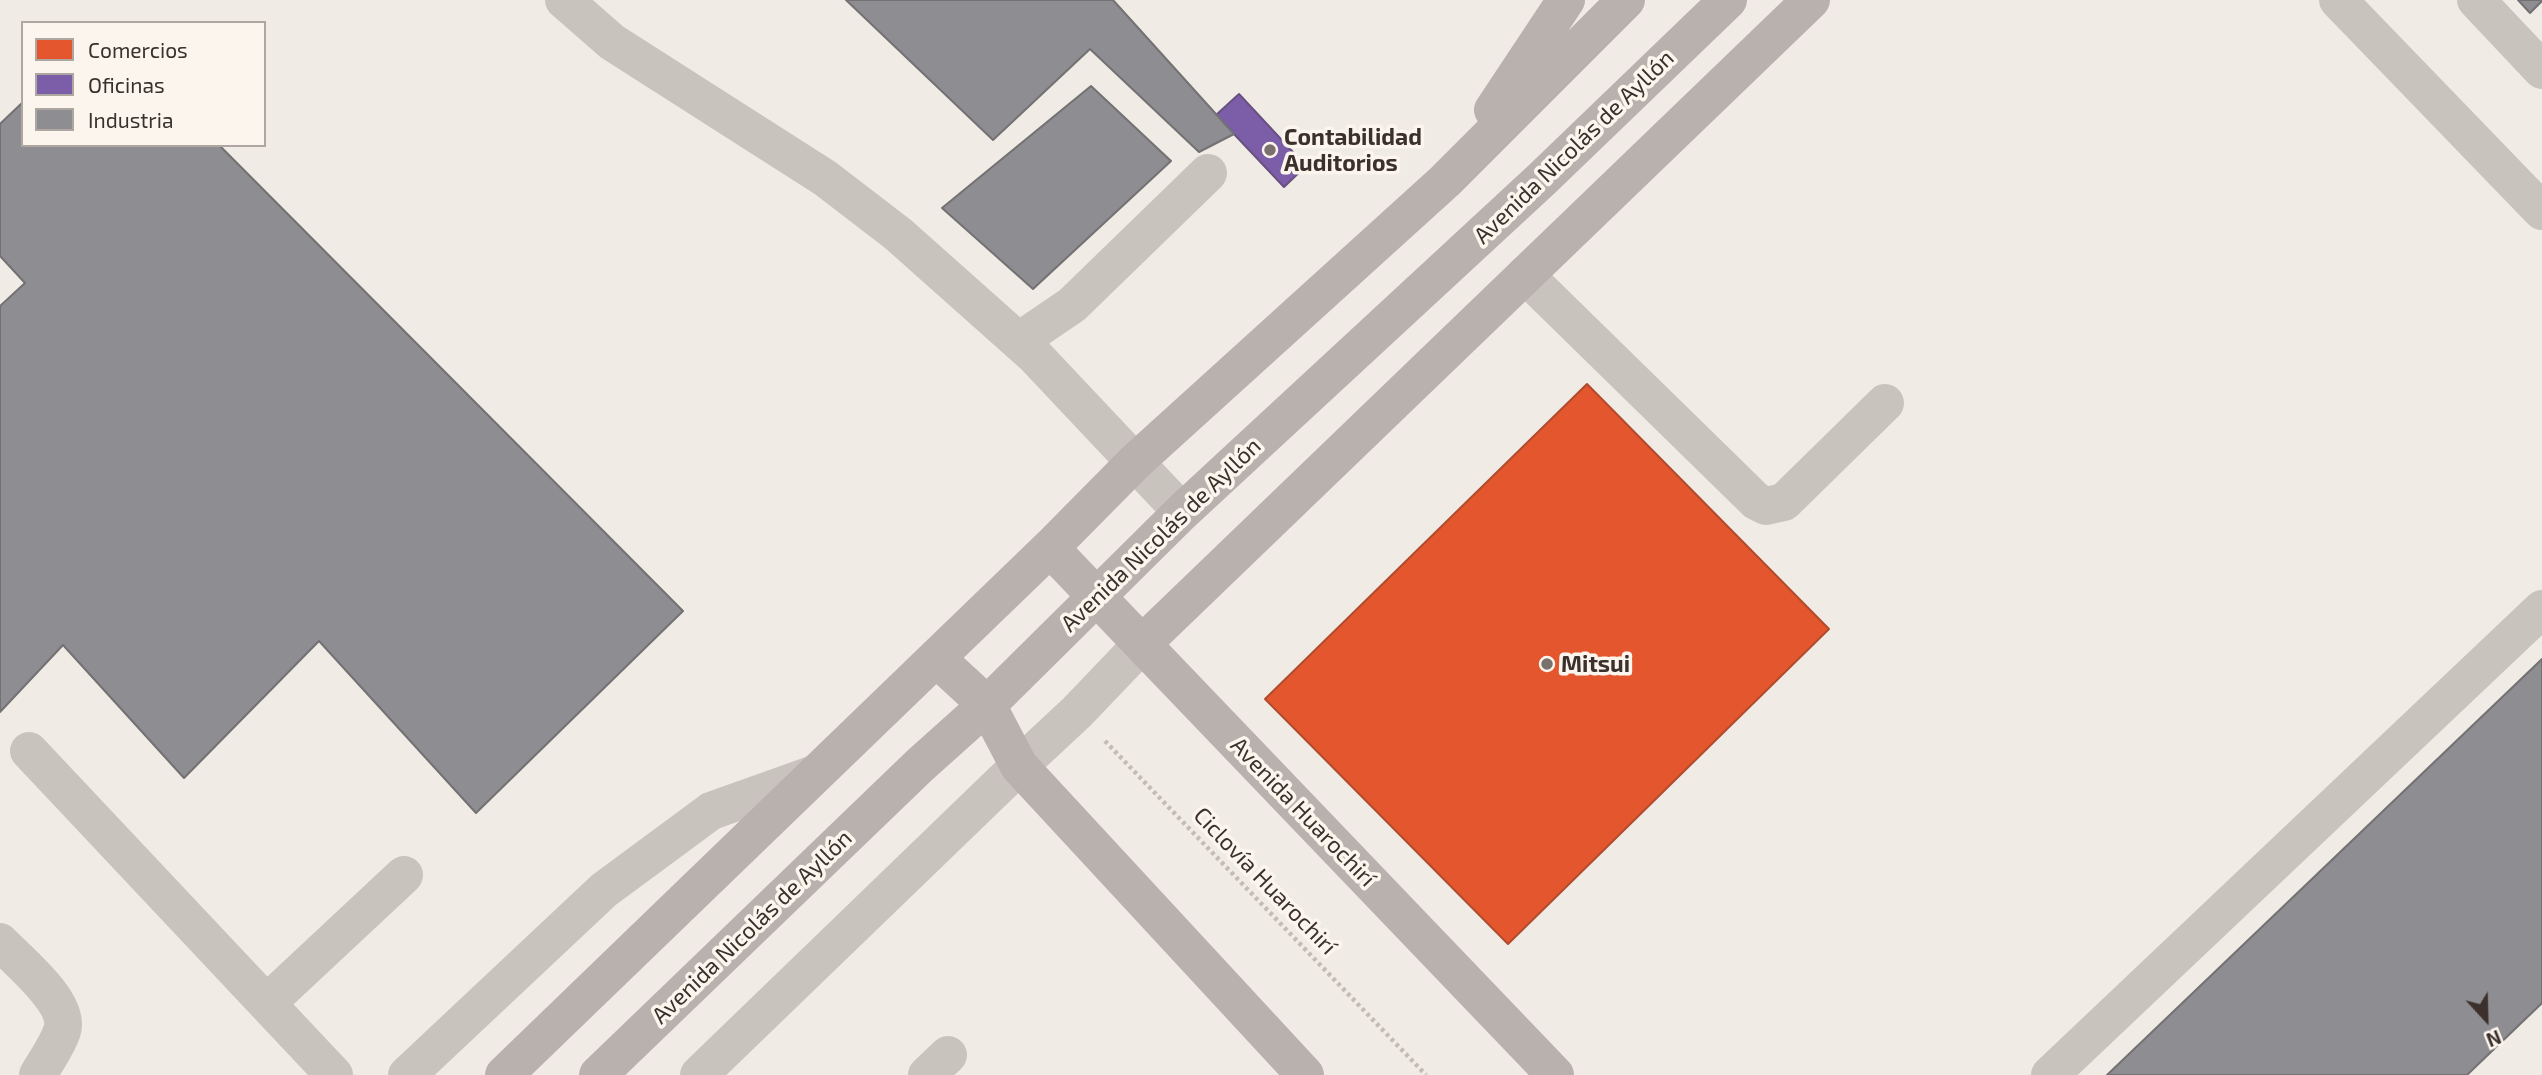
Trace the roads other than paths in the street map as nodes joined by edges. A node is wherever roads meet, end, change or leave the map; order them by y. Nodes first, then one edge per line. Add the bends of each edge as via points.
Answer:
1 (564, 0) edge
2 (1566, 0) edge
3 (1626, 0) edge
4 (1728, 0) edge
5 (1811, 0) edge
6 (2338, 0) edge
7 (2476, 0) edge
8 (2542, 70) edge
9 (1208, 173) dead end
10 (1444, 181) junction
11 (2542, 211) edge
12 (1525, 275) junction
13 (1018, 341) junction
14 (1885, 403) dead end
15 (1135, 463) junction
16 (1182, 512) junction
17 (1050, 548) junction
18 (1096, 596) junction
19 (2542, 609) edge
20 (1142, 644) junction
21 (936, 657) junction
22 (987, 705) junction
23 (29, 751) dead end
24 (1019, 766) junction
25 (813, 775) junction
26 (404, 875) dead end
27 (0, 942) edge
28 (267, 1003) junction
29 (526, 1067) edge
30 (38, 1075) edge
31 (334, 1075) edge
32 (407, 1075) edge
33 (598, 1075) edge
34 (699, 1075) edge
35 (1305, 1075) edge
36 (1555, 1075) edge
37 (2050, 1075) edge

1 - 13 street via 612,42 825,178 898,234
2 - 10 main road
3 - 10 main road
4 - 16 main road, Avenida Nicolás de Ayllón
5 - 12 main road
6 - 11 street
7 - 8 street
9 - 13 street via 1072,304
10 - 15 main road
12 - 14 street via 1756,502 1766,506 1784,502
12 - 20 main road
13 - 15 street
15 - 16 street
15 - 17 main road
16 - 18 main road, Avenida Nicolás de Ayllón
17 - 18 main road, Avenida Huarochirí
17 - 21 main road
18 - 20 main road, Avenida Huarochirí
18 - 22 main road, Avenida Nicolás de Ayllón
19 - 37 street
20 - 24 street
20 - 36 main road, Avenida Huarochirí
21 - 22 main road
21 - 25 main road
22 - 24 main road
22 - 33 main road, Avenida Nicolás de Ayllón
23 - 28 street
24 - 34 street
24 - 35 main road
25 - 29 main road
25 - 32 street via 711,811 604,890
26 - 28 street
27 - 30 street via 56,1000 63,1020
28 - 31 street

